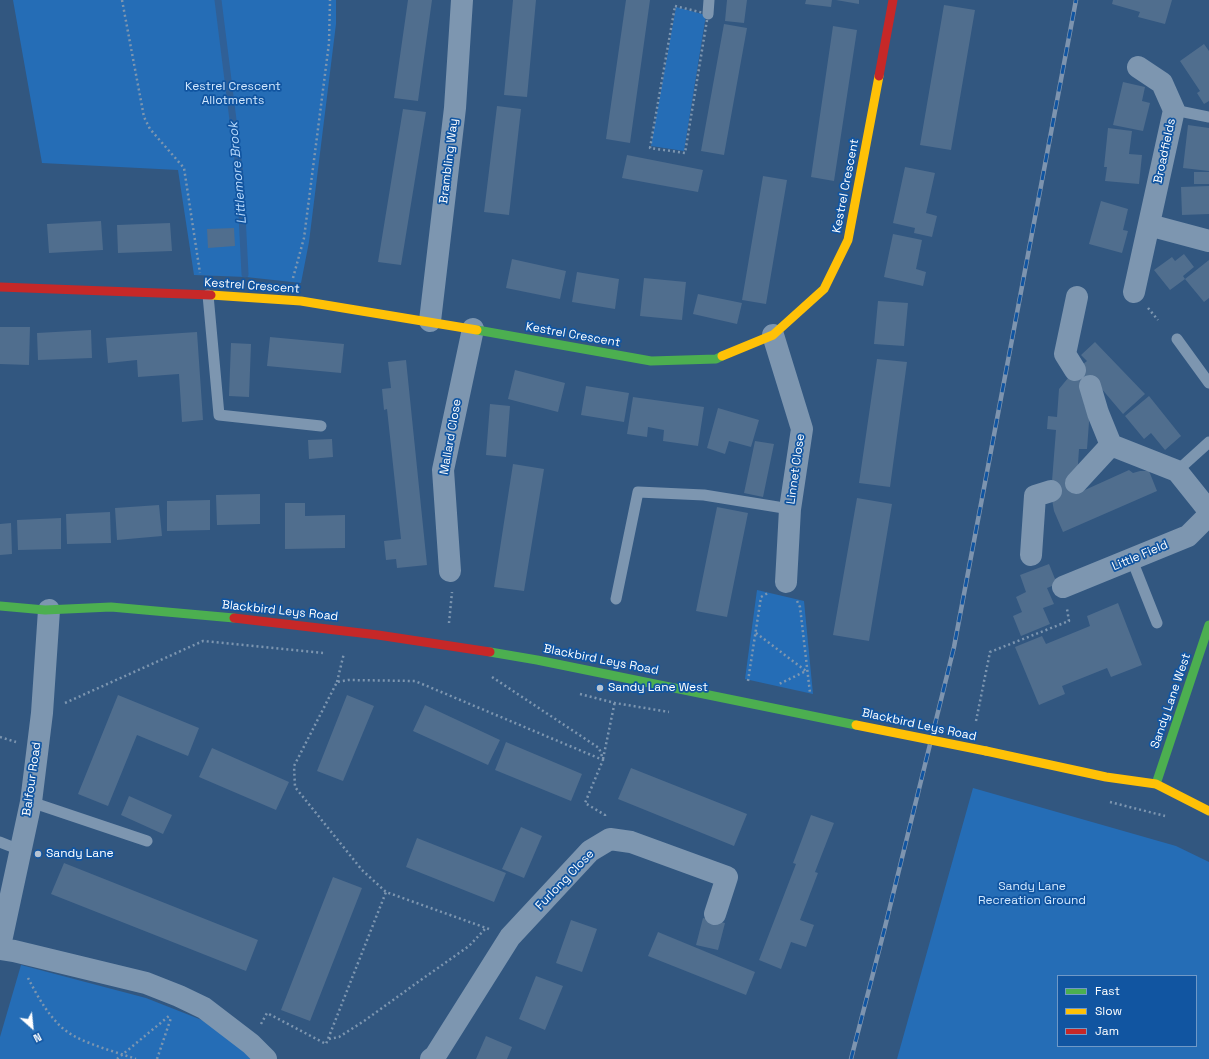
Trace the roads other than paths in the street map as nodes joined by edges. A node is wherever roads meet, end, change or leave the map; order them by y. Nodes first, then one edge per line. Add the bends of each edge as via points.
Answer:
1 (462, 0) edge
2 (709, 0) edge
3 (892, 0) edge
4 (708, 14) road end
5 (1138, 67) dead end
6 (1174, 110) junction
7 (1209, 117) edge
8 (1148, 224) junction
9 (1209, 241) edge
10 (0, 287) edge
11 (1134, 292) dead end
12 (206, 295) junction
13 (1077, 297) dead end
14 (430, 321) junction
15 (473, 329) junction
16 (773, 335) junction
17 (1177, 339) dead end
18 (1076, 370) dead end
19 (1209, 384) edge
20 (1090, 386) dead end
21 (321, 426) dead end
22 (1209, 442) edge
23 (1111, 445) junction
24 (1177, 470) junction
25 (1076, 483) dead end
26 (1051, 491) dead end
27 (790, 510) junction
28 (1209, 511) edge
29 (1209, 514) edge
30 (1031, 555) dead end
31 (1132, 560) junction
32 (450, 571) dead end
33 (786, 582) road end
34 (1063, 587) road end
35 (616, 599) dead end
36 (0, 606) edge
37 (49, 610) junction
38 (1157, 623) dead end
39 (1209, 625) edge
40 (1156, 784) junction
41 (30, 802) junction
42 (1209, 811) edge
43 (147, 841) dead end
44 (0, 842) edge
45 (20, 850) junction
46 (715, 914) dead end
47 (5, 949) edge
48 (258, 1051) edge
49 (431, 1059) edge

1 - 14 street, Brambling Way via 455,108
2 - 4 lane
3 - 16 street, Kestrel Crescent via 848,240 824,289
5 - 6 street, Broadfields via 1162,83
6 - 7 lane
6 - 8 street, Broadfields
8 - 9 street
8 - 11 street, Broadfields
10 - 12 street, Kestrel Crescent
12 - 14 street, Kestrel Crescent via 289,300
12 - 21 lane via 219,415
13 - 18 street via 1066,354
14 - 15 street, Kestrel Crescent
15 - 16 street, Kestrel Crescent via 651,361 716,359
15 - 32 street, Mallard Close via 443,470
16 - 27 street, Linnet Close via 802,429
17 - 19 lane
20 - 23 street
22 - 24 lane
23 - 24 street
23 - 25 street
24 - 28 street
26 - 30 street via 1034,496
27 - 33 street, Linnet Close
27 - 35 lane via 704,495 638,492
29 - 31 street, Little Field via 1188,536
31 - 34 street, Little Field
31 - 38 lane
36 - 37 street, Blackbird Leys Road
37 - 40 street, Blackbird Leys Road, bridge via 109,607 188,613 348,630 447,645 621,676 1106,777
37 - 41 street, Balfour Road via 42,713
39 - 40 street, Sandy Lane West
40 - 42 street, Blackbird Leys Road
41 - 43 lane
41 - 45 street, Balfour Road
44 - 45 lane
45 - 47 street, Balfour Road
46 - 49 street, Furlong Close via 727,878 631,842 610,839 590,851 510,938
47 - 48 street via 146,983 179,996 204,1008

